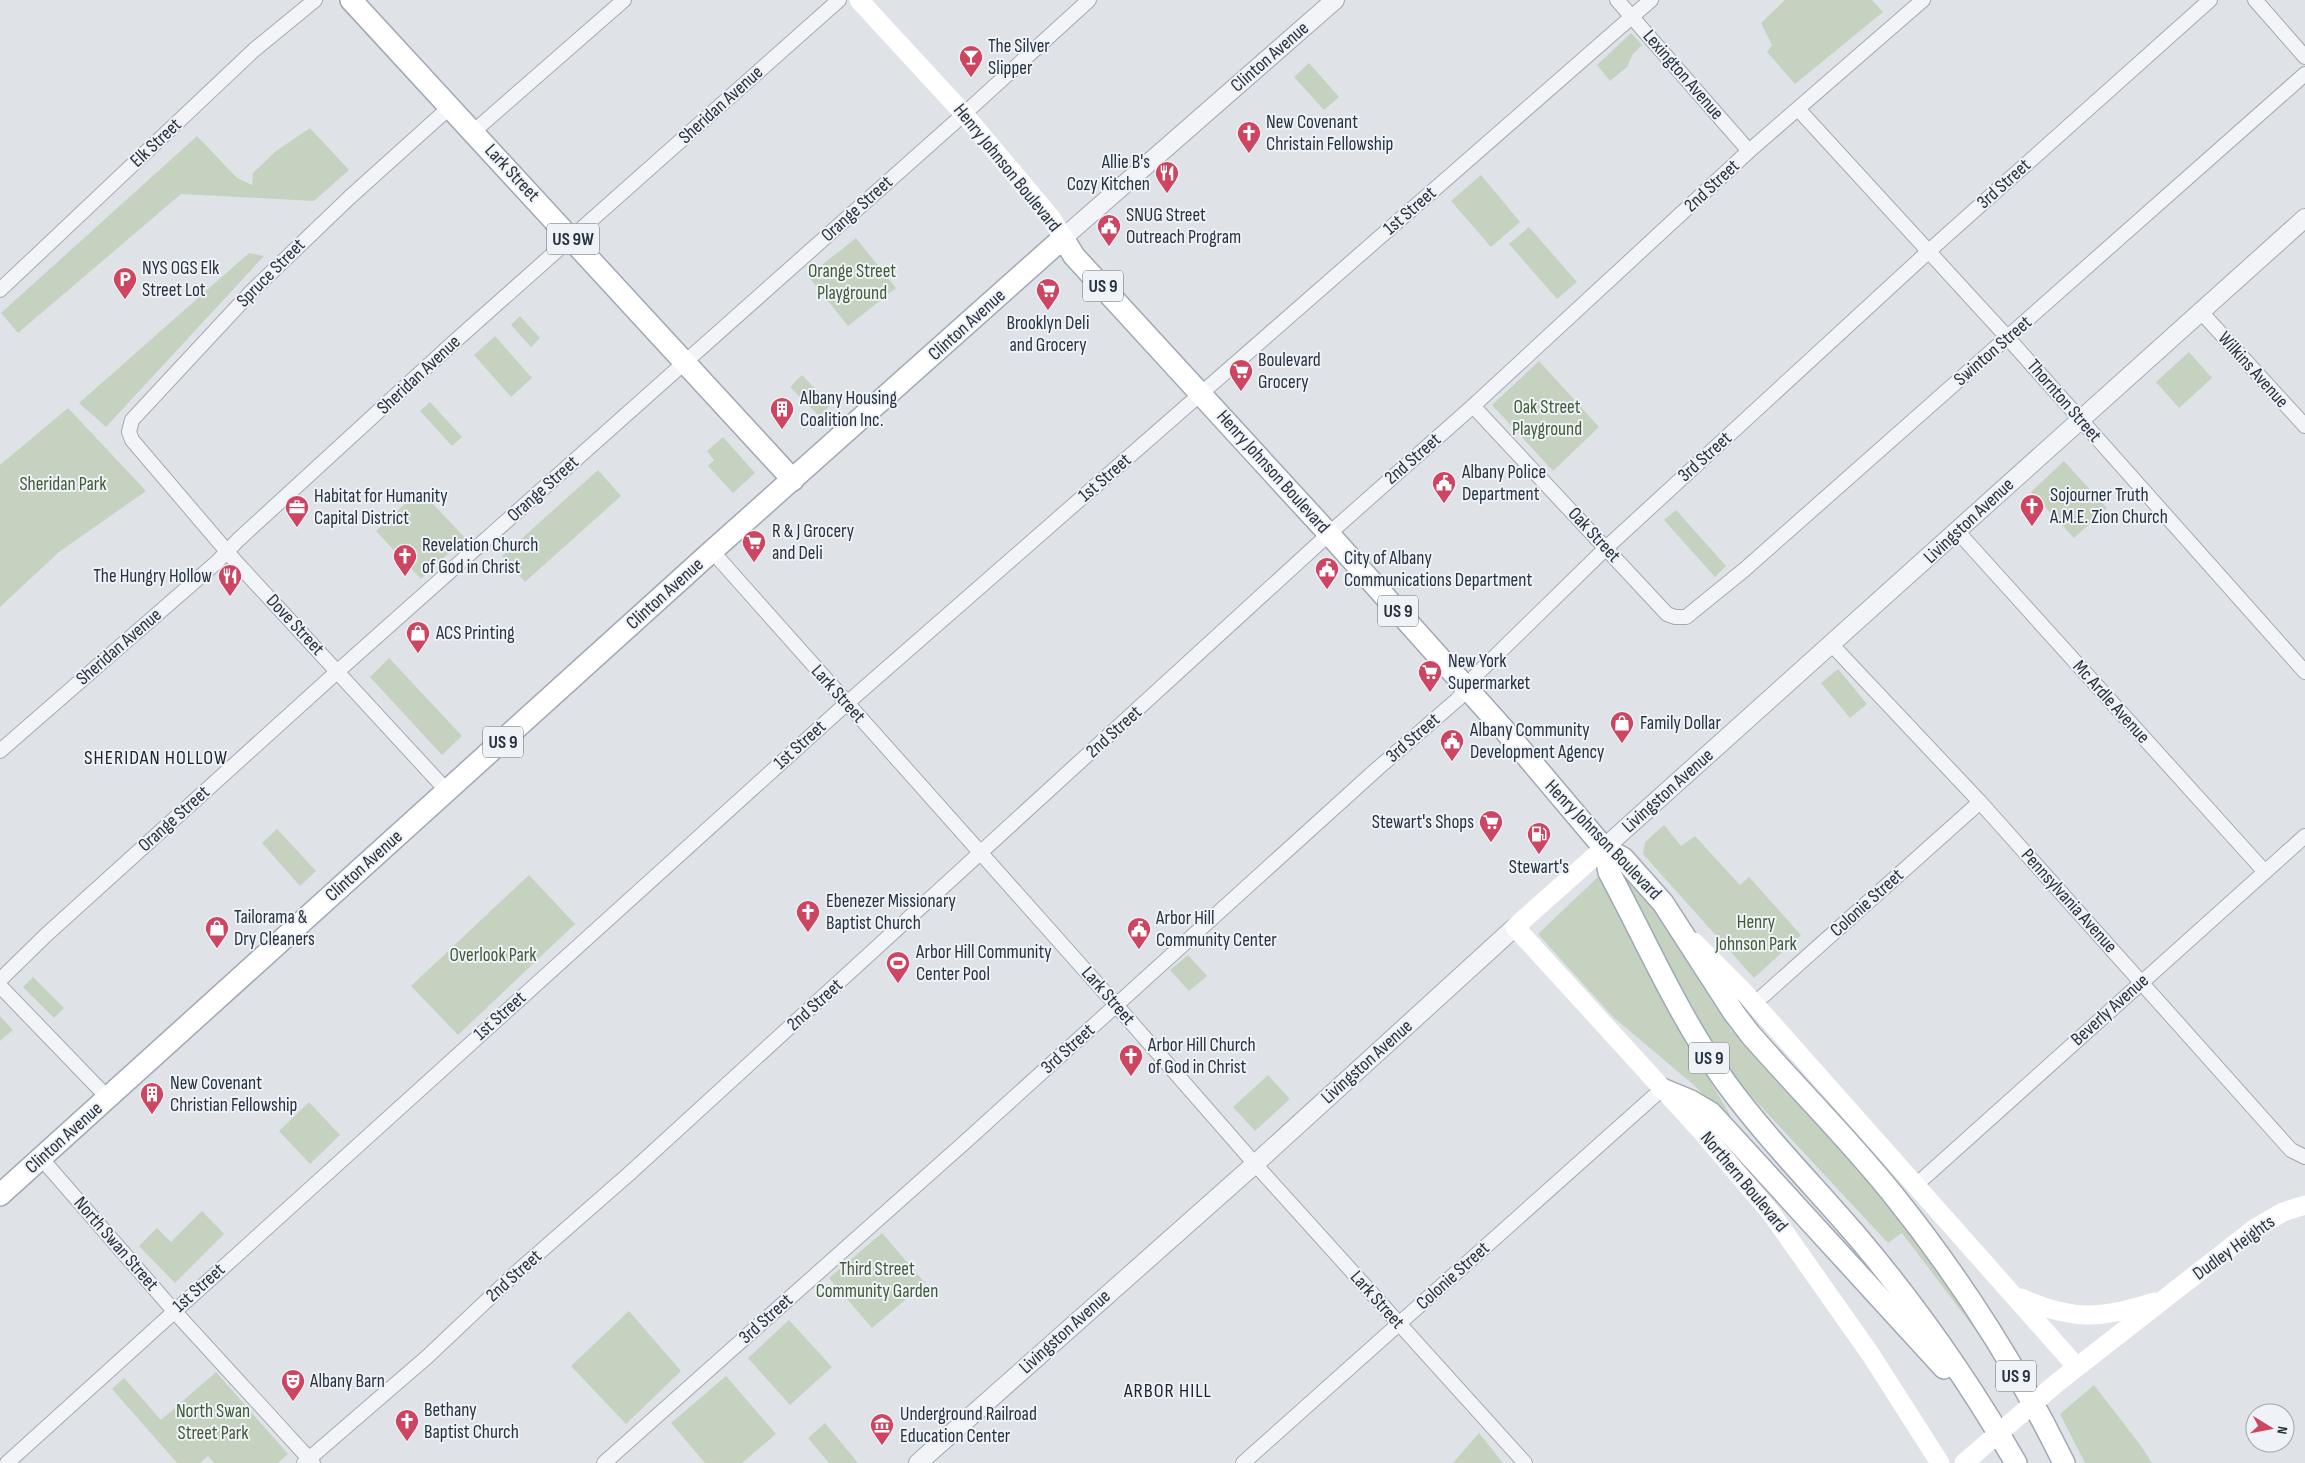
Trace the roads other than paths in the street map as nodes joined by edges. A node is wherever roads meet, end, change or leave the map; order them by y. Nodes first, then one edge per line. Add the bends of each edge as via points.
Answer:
1 (315, 0) edge
2 (351, 0) edge
3 (624, 0) edge
4 (859, 0) edge
5 (1089, 0) edge
6 (1335, 0) edge
7 (1617, 0) edge
8 (1651, 0) edge
9 (1922, 0) edge
10 (2210, 0) edge
11 (2255, 0) edge
12 (834, 1) edge
13 (1632, 17) junction
14 (2305, 57) edge
15 (2305, 74) edge
16 (450, 107) junction
17 (1799, 110) junction
18 (964, 114) junction
19 (473, 132) junction
20 (1749, 151) junction
21 (2305, 218) edge
22 (572, 238) junction
23 (1063, 238) junction
24 (1929, 251) junction
25 (0, 290) edge
26 (2202, 313) junction
27 (2008, 338) junction
28 (685, 362) junction
29 (1201, 394) junction
30 (1473, 406) junction
31 (2079, 419) junction
32 (2305, 426) edge
33 (146, 456) joint
34 (794, 480) junction
35 (1958, 532) junction
36 (1329, 534) junction
37 (1606, 548) junction
38 (227, 551) junction
39 (712, 551) junction
40 (1675, 617) joint
41 (1832, 645) junction
42 (338, 671) junction
43 (2305, 672) edge
44 (1467, 688) junction
45 (846, 704) junction
46 (0, 750) edge
47 (448, 792) junction
48 (1980, 802) junction
49 (2305, 836) edge
50 (1604, 848) junction
51 (982, 853) junction
52 (2265, 872) junction
53 (1677, 924) junction
54 (1515, 927) junction
55 (0, 980) edge
56 (2141, 982) junction
57 (0, 986) edge
58 (1754, 1004) junction
59 (1116, 1005) junction
60 (1662, 1089) junction
61 (108, 1098) junction
62 (2305, 1157) edge
63 (41, 1158) junction
64 (1254, 1164) junction
65 (1916, 1185) junction
66 (0, 1195) edge
67 (2305, 1205) edge
68 (2016, 1296) junction
69 (2167, 1298) junction
70 (174, 1311) junction
71 (1398, 1324) junction
72 (2076, 1366) junction
73 (1983, 1407) junction
74 (309, 1462) edge
75 (7, 1463) edge
76 (604, 1463) edge
77 (918, 1463) edge
78 (1243, 1463) edge
79 (1525, 1463) edge
80 (1940, 1463) edge
81 (1964, 1463) edge
82 (2016, 1463) edge
83 (2064, 1463) edge

1 - 25 street, Elk Street via 254,50
2 - 16 main road, Lark Street / US 9W
3 - 19 street
4 - 18 main road, Henry Johnson Boulevard
5 - 18 street, Orange Street
6 - 23 street, Clinton Avenue
7 - 13 street, Lexington Avenue
8 - 13 street, 1st Street
9 - 17 street, 2nd Street
10 - 24 street, 3rd Street
11 - 14 street
12 - 22 street, Sheridan Avenue
13 - 20 street, Lexington Avenue
13 - 29 street, 1st Street
15 - 27 street, Swinton Street
16 - 19 main road, Lark Street / US 9W
16 - 33 street, Spruce Street via 253,290 132,420 129,432 132,440
17 - 20 street, 2nd Street
17 - 24 street, Thornton Street
18 - 23 main road, Henry Johnson Boulevard via 1052,219
18 - 28 street, Orange Street
19 - 22 main road, Lark Street / US 9W
20 - 30 street, 2nd Street
21 - 26 street, Livingston Avenue
22 - 28 main road, Lark Street / US 9W
22 - 38 street, Sheridan Avenue
23 - 29 main road, Henry Johnson Boulevard / US 9 via 1074,256
23 - 34 main road, Clinton Avenue / US 9
24 - 27 street, Thornton Street
24 - 37 street, 3rd Street
26 - 31 street, Livingston Avenue
26 - 32 street, Wilkins Avenue
27 - 31 street, Thornton Street
27 - 40 street, Swinton Street via 1744,570 1686,617
28 - 34 main road, Lark Street / US 9W
28 - 42 street, Orange Street
29 - 36 main road, Henry Johnson Boulevard / US 9
29 - 45 street, 1st Street
30 - 36 street, 2nd Street
30 - 37 street, Oak Street
31 - 35 street, Livingston Avenue
31 - 43 street, Thornton Street
33 - 38 street, Dove Street
34 - 39 main road, Clinton Avenue / US 9
35 - 41 street, Livingston Avenue
35 - 52 street, Mc Ardle Avenue
36 - 44 main road, Henry Johnson Boulevard / US 9
36 - 51 street, 2nd Street
37 - 40 street, Oak Street via 1667,614
37 - 44 street, 3rd Street via 1476,674
38 - 42 street, Dove Street
38 - 46 street, Sheridan Avenue
39 - 45 street, Lark Street
39 - 47 main road, Clinton Avenue / US 9
41 - 48 street, Pennsylvania Avenue
41 - 50 street, Livingston Avenue
42 - 47 street, Dove Street
42 - 55 street, Orange Street
44 - 50 main road, Henry Johnson Boulevard / US 9
44 - 59 street, 3rd Street
45 - 51 street, Lark Street
45 - 70 street, 1st Street
47 - 61 main road, Clinton Avenue / US 9
48 - 56 street, Pennsylvania Avenue
48 - 58 street, Colonie Street
49 - 52 street, Beverly Avenue
50 - 53 main road, Henry Johnson Boulevard / US 9 via 1623,858
50 - 54 main road, Livingston Avenue
50 - 73 main road, US 9 via 1609,872 1671,995 1711,1062 1742,1103 1887,1272
51 - 59 street, Lark Street
51 - 74 street, 2nd Street
52 - 56 street, Beverly Avenue
53 - 58 main road, Henry Johnson Boulevard
53 - 83 main road, US 9 / US 9 via 1750,1034 1890,1190 1928,1240 1983,1321
54 - 60 main road, Northern Boulevard
54 - 64 street, Livingston Avenue
56 - 62 street, Pennsylvania Avenue via 2290,1150
56 - 65 street, Beverly Avenue
57 - 61 street
58 - 65 main road
59 - 64 street, Lark Street
59 - 76 street, 3rd Street
60 - 71 street, Colonie Street
60 - 73 main road via 1711,1113
60 - 80 main road, Northern Boulevard via 1740,1176 1787,1235 1866,1348
61 - 63 main road, Clinton Avenue / US 9
63 - 66 main road, Clinton Avenue / US 9
63 - 70 street, North Swan Street
64 - 71 street, Lark Street
64 - 77 street, Livingston Avenue
65 - 68 main road
67 - 69 main road, Dudley Heights via 2283,1212 2254,1230
68 - 69 main road via 2052,1311 2076,1316 2106,1314
68 - 72 main road
69 - 72 main road
70 - 74 street, North Swan Street
70 - 75 street, 1st Street
71 - 78 street, Colonie Street
71 - 79 street, Lark Street
72 - 81 main road, bridge
73 - 82 main road, US 9

